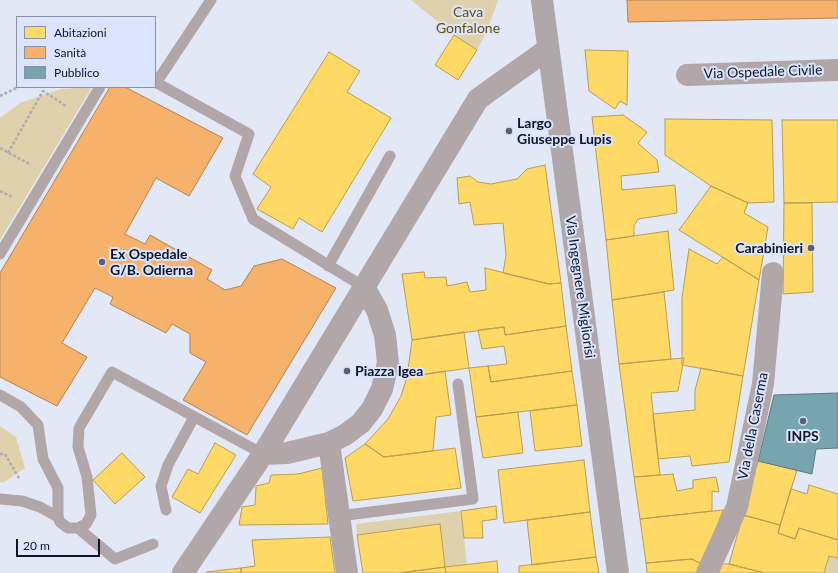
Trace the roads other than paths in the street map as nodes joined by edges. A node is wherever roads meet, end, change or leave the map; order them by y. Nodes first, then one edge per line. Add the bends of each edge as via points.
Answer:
1 (211, 0) edge
2 (542, 0) edge
3 (548, 49) junction
4 (838, 70) edge
5 (687, 74) dead end
6 (156, 82) edge
7 (99, 88) edge
8 (390, 156) dead end
9 (0, 254) edge
10 (328, 266) junction
11 (773, 273) dead end
12 (364, 287) junction
13 (458, 384) dead end
14 (0, 395) edge
15 (194, 417) junction
16 (329, 443) junction
17 (259, 460) junction
18 (0, 499) edge
19 (166, 510) dead end
20 (339, 516) junction
21 (58, 517) junction
22 (78, 528) junction
23 (152, 544) dead end
24 (183, 573) edge
25 (347, 573) edge
26 (618, 573) edge
27 (707, 573) edge

1 - 6 lane
2 - 3 street, Via Ingegnere Migliorisi
3 - 12 street via 478,99
3 - 26 street, Via Ingegnere Migliorisi
4 - 5 street, Via Ospedale Civile
6 - 10 lane via 249,134 235,176 253,219
7 - 9 lane
8 - 10 lane
10 - 12 lane
11 - 27 street, Via della Caserma via 762,384 737,507
12 - 16 street via 377,310 385,336 388,363 382,389 372,409 361,423
12 - 17 street
13 - 20 lane via 473,499
14 - 21 lane via 21,407 38,425 44,459 58,488
15 - 17 lane
15 - 19 lane via 168,465 161,486
15 - 22 lane via 112,372 79,428 78,447 87,477 91,515 86,524
16 - 17 street
16 - 20 street
17 - 24 street
18 - 21 lane via 22,501
20 - 25 street
21 - 22 lane via 68,528
22 - 23 lane via 115,559

